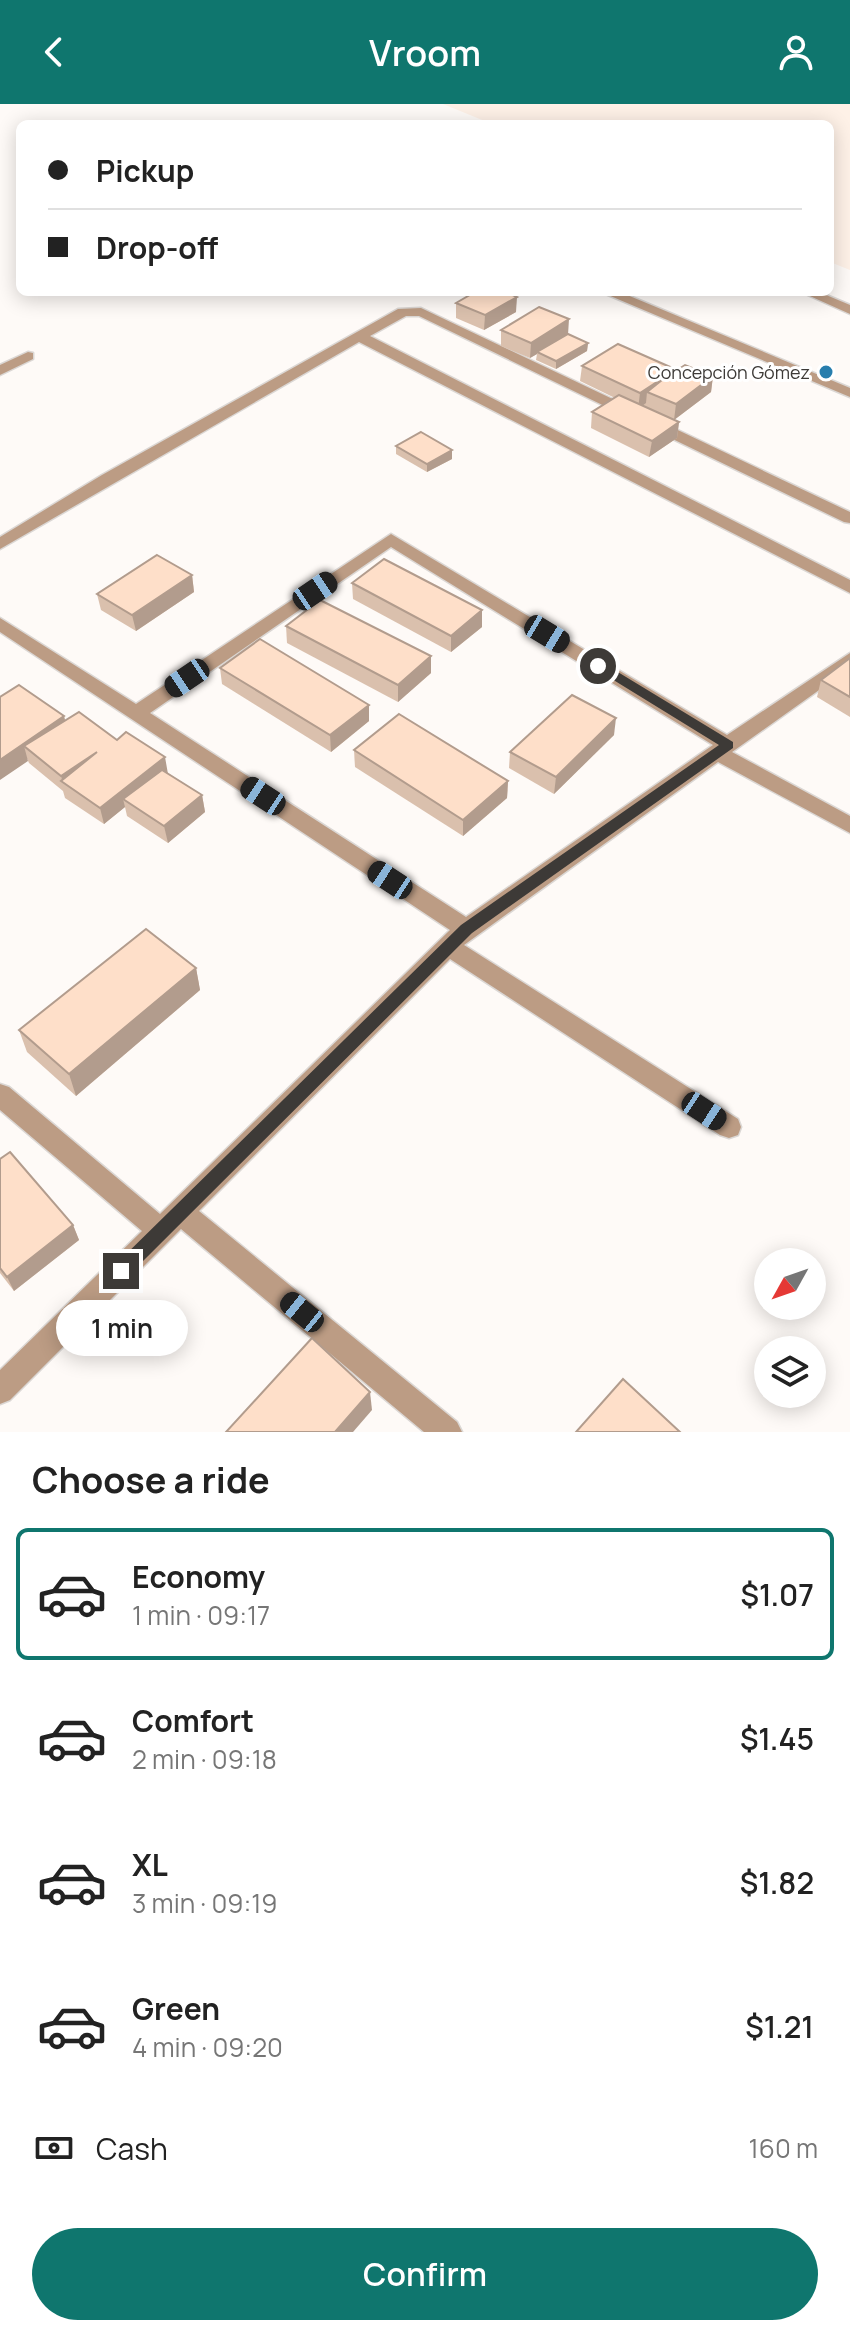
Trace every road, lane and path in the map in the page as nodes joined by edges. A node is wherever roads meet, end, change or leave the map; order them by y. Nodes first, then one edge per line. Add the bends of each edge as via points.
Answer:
1 (618, 296) edge
2 (817, 296) edge
3 (850, 310) edge
4 (358, 336) junction
5 (28, 356) dead end
6 (0, 371) edge
7 (850, 393) edge
8 (850, 518) edge
9 (0, 544) edge
10 (850, 587) edge
11 (0, 624) edge
12 (850, 659) edge
13 (137, 713) junction
14 (722, 749) junction
15 (850, 825) edge
16 (458, 938) junction
17 (0, 1095) edge
18 (729, 1127) dead end
19 (171, 1221) junction
20 (0, 1390) edge
21 (447, 1432) edge

1 - 7 street
2 - 3 street
4 - 8 street via 403,312 421,312
4 - 9 street
4 - 10 street
5 - 6 street
11 - 13 street
12 - 14 street
13 - 14 street via 391,539
13 - 16 street
14 - 15 street
14 - 16 street
16 - 18 street
16 - 19 street
17 - 19 street
19 - 20 street
19 - 21 street

